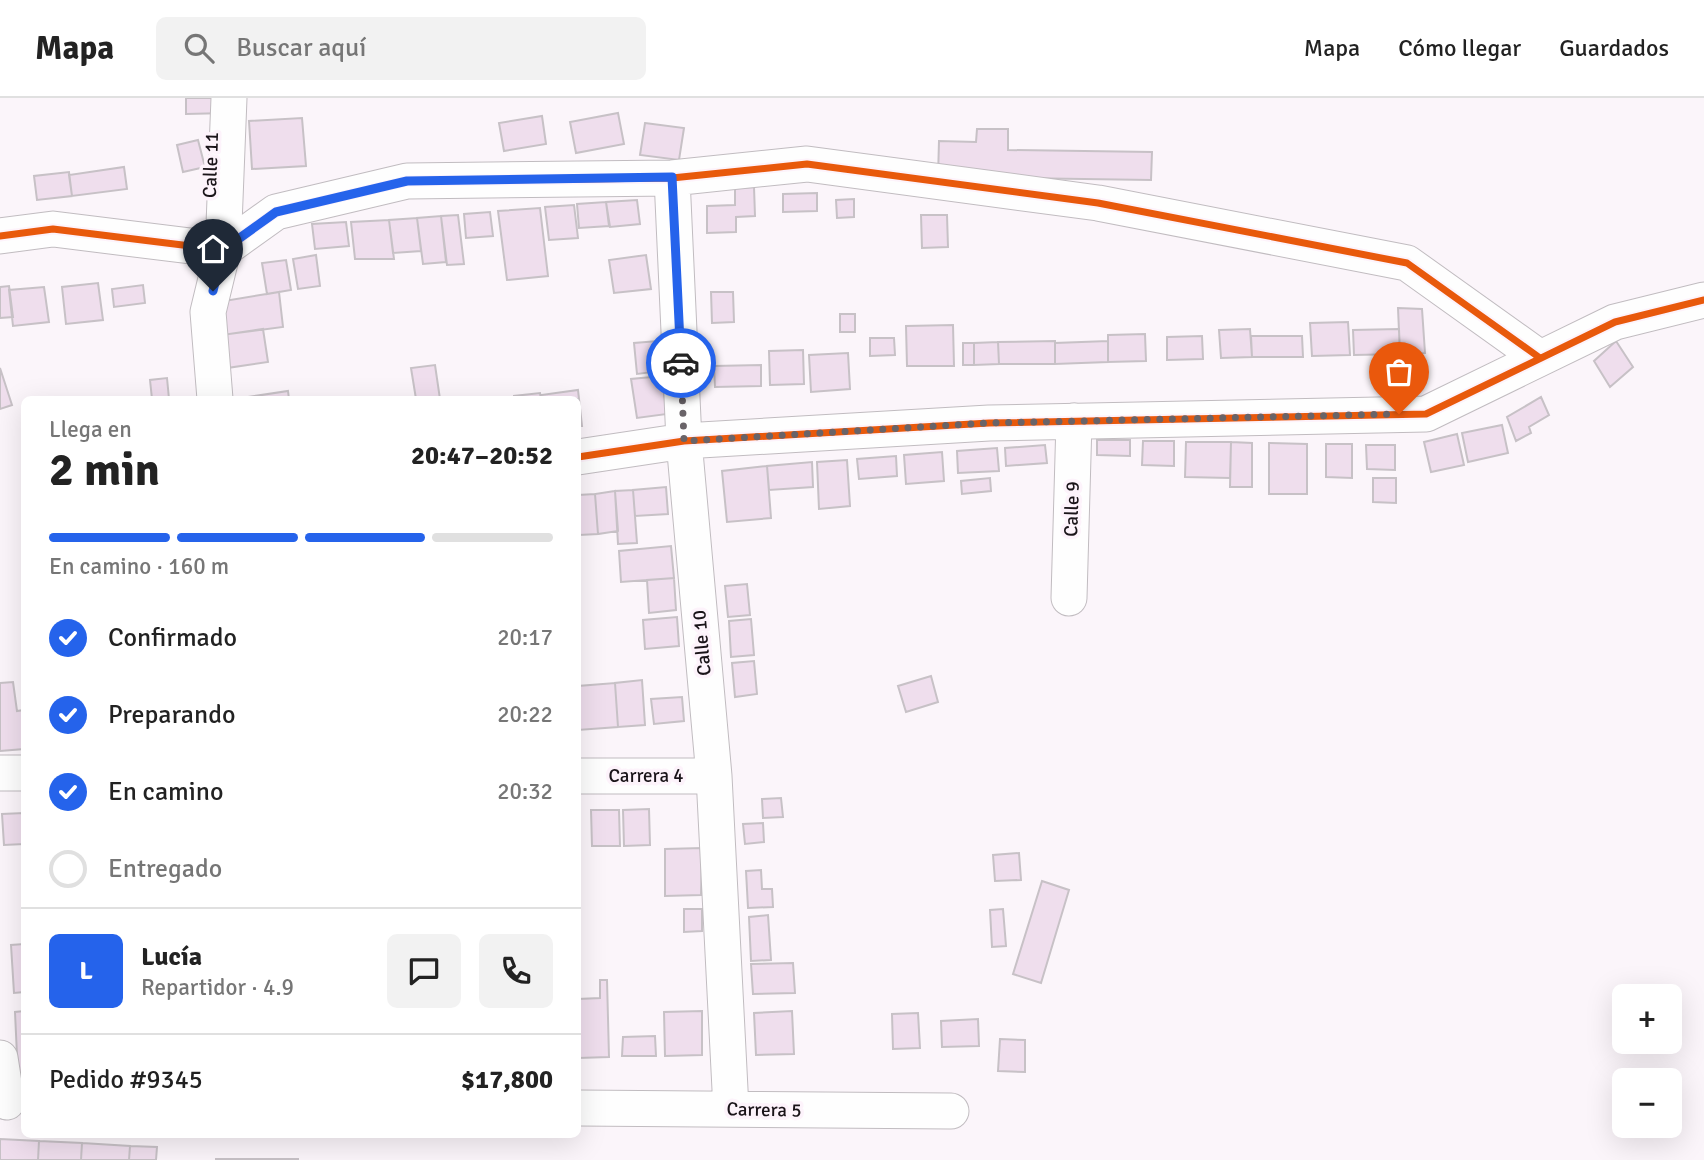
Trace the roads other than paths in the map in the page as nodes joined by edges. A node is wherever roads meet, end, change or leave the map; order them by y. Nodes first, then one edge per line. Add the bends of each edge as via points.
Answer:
1 (229, 98) edge
2 (672, 177) junction
3 (0, 236) edge
4 (223, 250) junction
5 (1704, 300) edge
6 (1541, 358) junction
7 (215, 396) edge
8 (1074, 421) junction
9 (684, 441) junction
10 (581, 457) edge
11 (1069, 598) dead end
12 (0, 773) edge
13 (21, 773) edge
14 (581, 776) edge
15 (714, 776) junction
16 (0, 1058) edge
17 (10, 1102) edge
18 (581, 1108) edge
19 (731, 1109) junction
20 (951, 1111) dead end

1 - 4 street, Calle 11
2 - 4 street via 407,181 276,212
2 - 6 street via 807,164 1098,203 1406,263
2 - 9 street, Calle 10
3 - 4 street via 53,229
4 - 7 street, Calle 11 via 208,312
5 - 6 street via 1615,322
6 - 8 street via 1426,414
8 - 9 street
8 - 11 street, Calle 9
9 - 10 street
9 - 15 street, Calle 10
12 - 13 street
14 - 15 street, Carrera 4
15 - 19 street, Calle 10
16 - 17 street
18 - 19 street, Carrera 5
19 - 20 street, Carrera 5

